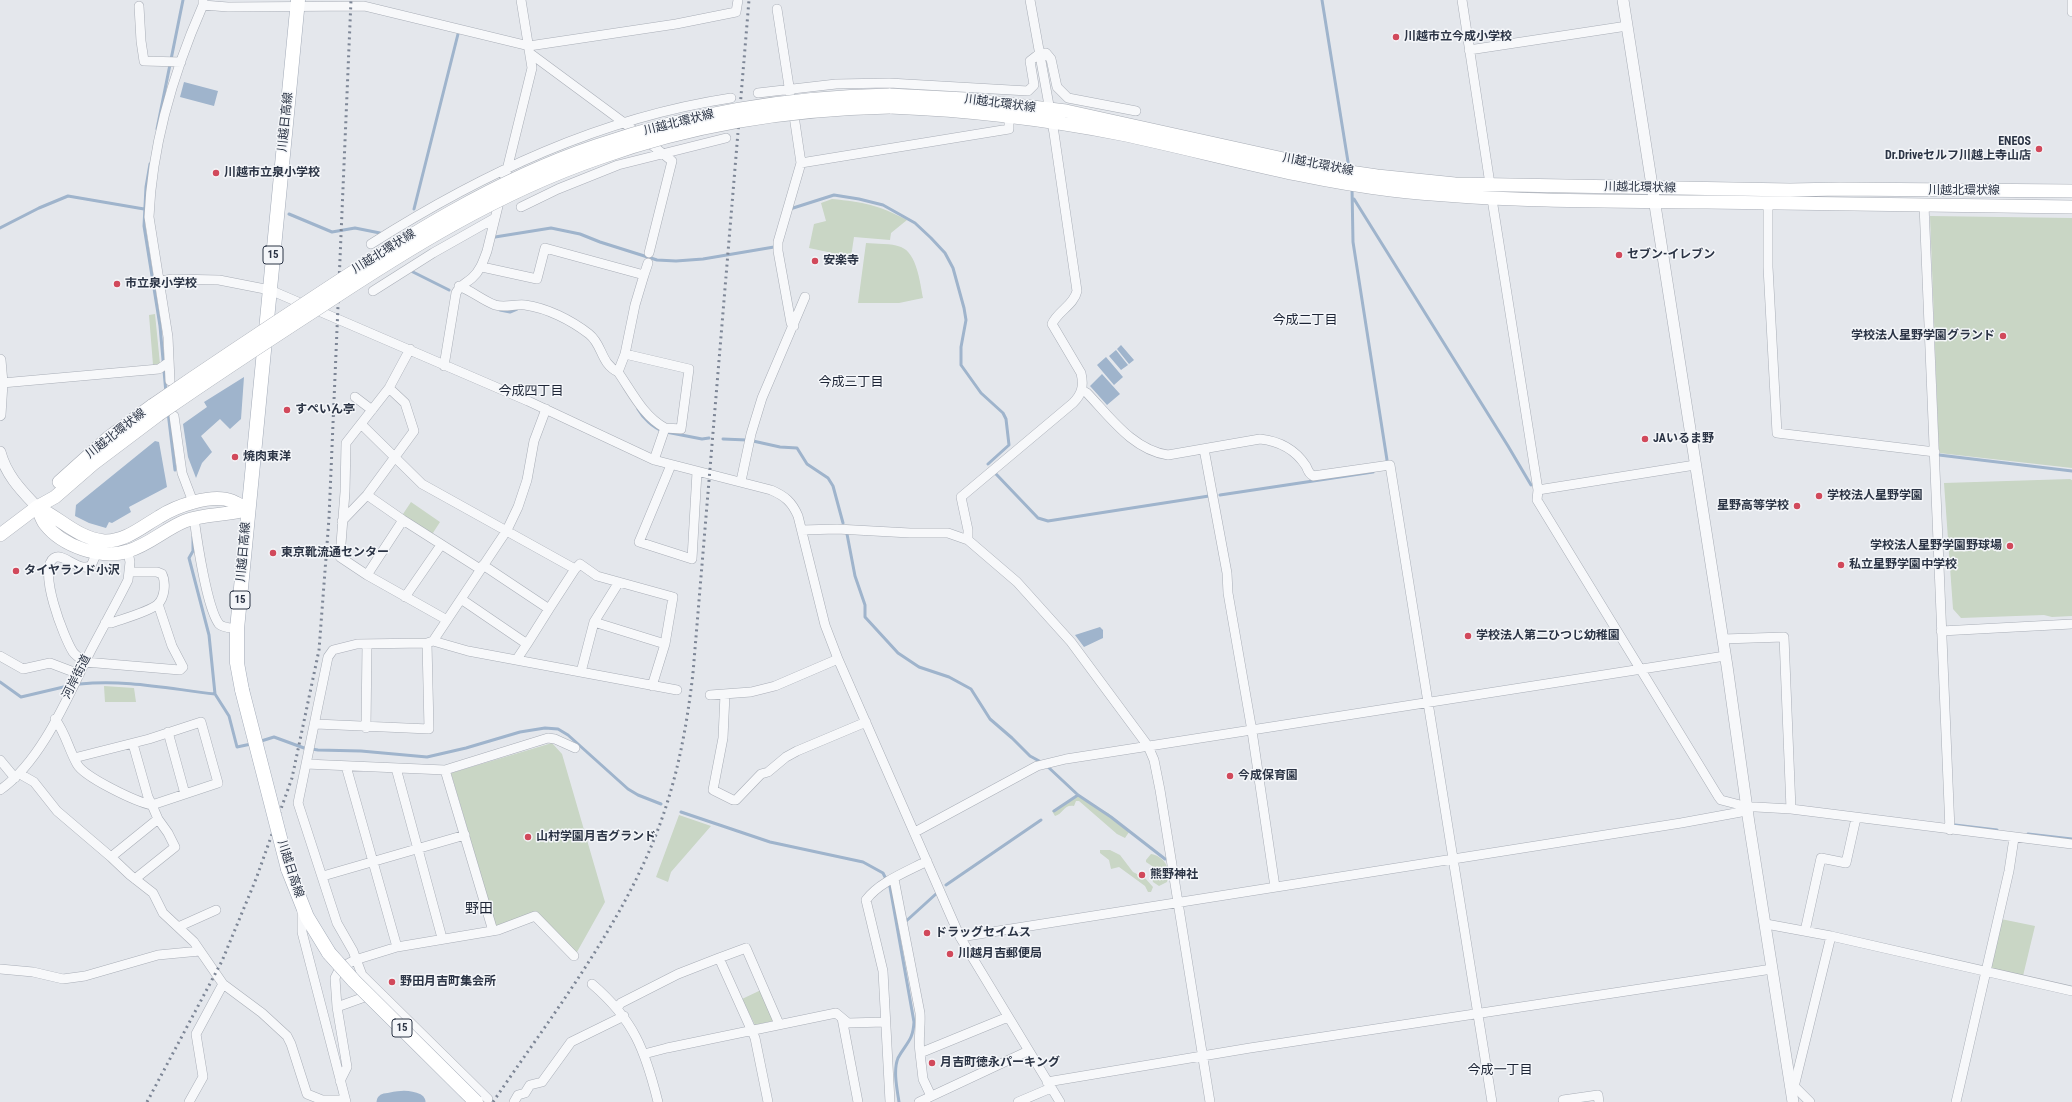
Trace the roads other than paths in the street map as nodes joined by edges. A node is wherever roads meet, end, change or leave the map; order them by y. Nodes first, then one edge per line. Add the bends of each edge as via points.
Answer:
1 (521, 0) edge
2 (738, 0) edge
3 (1030, 0) edge
4 (1462, 0) edge
5 (1623, 0) edge
6 (2072, 0) edge
7 (203, 2) edge
8 (298, 3) edge
9 (139, 6) dead end
10 (777, 9) dead end
11 (2072, 12) edge
12 (1627, 26) junction
13 (530, 50) junction
14 (1469, 50) junction
15 (1039, 54) junction
16 (181, 62) junction
17 (790, 88) junction
18 (758, 93) dead end
19 (732, 98) dead end
20 (890, 101) junction
21 (1136, 111) dead end
22 (1010, 116) junction
23 (1050, 116) junction
24 (623, 122) junction
25 (726, 138) dead end
26 (662, 153) junction
27 (801, 163) junction
28 (508, 168) junction
29 (1490, 184) junction
30 (1652, 188) junction
31 (2072, 192) edge
32 (1492, 199) junction
33 (1654, 202) junction
34 (1768, 204) junction
35 (1924, 205) junction
36 (521, 207) dead end
37 (2072, 207) edge
38 (495, 218) junction
39 (371, 244) dead end
40 (482, 266) junction
41 (644, 275) junction
42 (159, 281) junction
43 (459, 286) junction
44 (270, 290) junction
45 (373, 291) dead end
46 (805, 297) dead end
47 (794, 326) junction
48 (410, 349) junction
49 (625, 354) junction
50 (0, 360) edge
51 (169, 362) junction
52 (444, 366) junction
53 (618, 372) junction
54 (170, 381) dead end
55 (2, 383) junction
56 (389, 388) junction
57 (1082, 390) junction
58 (355, 397) dead end
59 (546, 409) junction
60 (372, 410) junction
61 (0, 416) edge
62 (174, 416) dead end
63 (361, 424) junction
64 (665, 428) junction
65 (1204, 449) junction
66 (0, 452) edge
67 (1935, 452) junction
68 (393, 457) junction
69 (654, 460) junction
70 (671, 465) junction
71 (1696, 465) junction
72 (697, 472) junction
73 (741, 481) junction
74 (1538, 490) junction
75 (367, 495) junction
76 (193, 502) junction
77 (37, 507) junction
78 (248, 509) junction
79 (194, 518) junction
80 (403, 520) junction
81 (342, 521) junction
82 (506, 530) junction
83 (802, 530) junction
84 (0, 534) edge
85 (968, 540) junction
86 (441, 545) junction
87 (97, 552) junction
88 (128, 552) junction
89 (481, 567) junction
90 (575, 569) junction
91 (130, 572) junction
92 (367, 575) junction
93 (619, 582) junction
94 (406, 597) junction
95 (461, 599) junction
96 (158, 604) junction
97 (549, 609) junction
98 (447, 620) junction
99 (105, 622) junction
100 (594, 622) junction
101 (2072, 624) edge
102 (237, 629) junction
103 (1941, 631) junction
104 (1723, 639) junction
105 (430, 642) junction
106 (367, 644) junction
107 (527, 644) junction
108 (665, 644) junction
109 (0, 656) edge
110 (1725, 656) junction
111 (517, 659) junction
112 (838, 659) junction
113 (85, 662) junction
114 (1643, 669) junction
115 (581, 672) junction
116 (79, 674) junction
117 (652, 686) junction
118 (677, 690) dead end
119 (725, 694) junction
120 (710, 695) dead end
121 (1430, 703) junction
122 (55, 719) junction
123 (866, 722) junction
124 (316, 724) junction
125 (366, 728) junction
126 (1252, 731) junction
127 (168, 732) junction
128 (133, 744) junction
129 (1148, 746) junction
130 (575, 748) dead end
131 (308, 755) junction
132 (74, 758) junction
133 (0, 760) edge
134 (346, 766) junction
135 (396, 768) junction
136 (445, 770) junction
137 (18, 776) junction
138 (0, 790) edge
139 (185, 794) junction
140 (152, 805) junction
141 (1748, 807) junction
142 (1791, 809) junction
143 (1856, 818) junction
144 (158, 819) junction
145 (1950, 830) junction
146 (915, 832) junction
147 (465, 835) junction
148 (2014, 838) junction
149 (2072, 844) edge
150 (418, 849) junction
151 (111, 857) junction
152 (1453, 859) junction
153 (927, 861) junction
154 (373, 862) junction
155 (323, 876) junction
156 (894, 878) junction
157 (135, 879) junction
158 (1275, 887) junction
159 (1178, 903) junction
160 (302, 906) junction
161 (216, 910) dead end
162 (1766, 924) junction
163 (178, 927) junction
164 (493, 931) junction
165 (1805, 931) junction
166 (1831, 936) junction
167 (960, 937) junction
168 (442, 938) junction
169 (397, 947) junction
170 (200, 951) junction
171 (574, 956) dead end
172 (719, 958) junction
173 (355, 960) junction
174 (0, 968) edge
175 (1772, 969) junction
176 (1987, 971) junction
177 (223, 984) junction
178 (592, 984) dead end
179 (2072, 991) edge
180 (379, 992) junction
181 (337, 1007) junction
182 (617, 1008) junction
183 (1478, 1014) junction
184 (624, 1016) junction
185 (1008, 1017) junction
186 (842, 1018) junction
187 (885, 1022) junction
188 (779, 1024) junction
189 (752, 1031) junction
190 (1028, 1051) junction
191 (920, 1053) junction
192 (644, 1054) junction
193 (1202, 1057) junction
194 (340, 1081) junction
195 (1049, 1085) junction
196 (1792, 1086) junction
197 (931, 1096) junction
198 (346, 1101) edge
199 (482, 1101) edge
200 (188, 1102) edge
201 (514, 1102) edge
202 (658, 1102) edge
203 (768, 1102) edge
204 (858, 1102) edge
205 (890, 1102) edge
206 (919, 1102) edge
207 (1018, 1102) edge
208 (1060, 1102) edge
209 (1210, 1102) edge
210 (1492, 1102) edge
211 (1564, 1102) edge
212 (1599, 1102) edge
213 (1792, 1102) edge
214 (1810, 1102) edge
215 (1956, 1102) edge

1 - 13 street
2 - 13 street via 736,12
3 - 15 street
4 - 14 street
5 - 12 street
6 - 11 street
7 - 8 street via 228,7
7 - 16 street
8 - 13 street via 364,6
8 - 44 main road, 川越日高線 / 15
9 - 16 street via 144,61
10 - 17 street
12 - 14 street
12 - 30 street
13 - 24 street
13 - 28 street via 532,68
14 - 29 street
15 - 17 street via 1030,60 1034,85 1028,91 889,82
15 - 21 street via 1046,53 1051,59 1057,87 1068,98
15 - 23 street
16 - 42 street via 166,109 150,197 150,224
17 - 18 street
17 - 27 street
19 - 24 street
20 - 22 main road, 川越北環状線
20 - 23 main road, 川越北環状線 via 965,99
20 - 77 main road, 川越北環状線, bridge via 796,100 713,114 595,146 463,205 411,235 224,356 155,410 92,452 49,491
22 - 23 main road, 川越北環状線
22 - 27 street via 1009,129
23 - 29 main road, 川越北環状線 via 1066,111 1329,169 1455,184
23 - 32 main road, 川越北環状線 via 1302,175 1387,190
23 - 57 street via 1077,291 1075,299 1054,318 1052,324 1081,373
24 - 26 street
24 - 28 street via 556,146
25 - 26 street
26 - 36 street via 606,170
26 - 41 street via 672,161
27 - 47 street via 778,242
28 - 38 street
28 - 39 street via 422,212
29 - 30 main road, 川越北環状線
30 - 31 main road, 川越北環状線
30 - 33 street
32 - 33 main road, 川越北環状線
32 - 74 street
33 - 34 main road, 川越北環状線
33 - 71 street
34 - 35 main road, 川越北環状線
34 - 67 street via 1768,267 1777,433
35 - 37 main road, 川越北環状線
35 - 67 street
38 - 40 street
38 - 45 street
40 - 41 street via 538,279 545,248
40 - 43 street via 472,279
41 - 49 street
42 - 44 street via 219,280
42 - 51 street via 168,337
43 - 52 street via 450,322
43 - 53 street via 494,304 506,307 524,305 557,315 590,334 609,367
44 - 48 street via 330,318
44 - 78 main road, 川越日高線 / 15
46 - 47 street
47 - 73 street via 762,398
48 - 52 street
48 - 56 street
49 - 53 street
49 - 64 street via 689,369 681,429
50 - 55 street
51 - 54 street
51 - 55 street via 159,368
52 - 59 street
53 - 64 street via 643,410 653,421
55 - 61 street
56 - 60 street
56 - 68 street via 405,402 414,431
57 - 65 street via 1144,448 1168,455
57 - 85 street via 1073,403 962,497
58 - 60 street
59 - 69 street
59 - 82 street via 534,441 527,480 518,507
60 - 63 street
62 - 76 street via 182,473
63 - 68 street
63 - 81 street via 346,443
64 - 69 street
65 - 121 street via 1252,440 1269,440 1293,451 1313,476 1390,465
65 - 126 street via 1228,573 1228,593
66 - 77 street via 7,472
67 - 103 street
68 - 75 street
68 - 82 street via 422,484
69 - 70 street
70 - 72 street
70 - 72 street via 639,542 692,559
71 - 74 street
71 - 104 street
72 - 73 street
73 - 83 street via 771,490 786,498 795,508
74 - 114 street via 1537,500
75 - 80 street
75 - 81 street
76 - 77 main road via 160,516 129,535 106,541 79,534
76 - 78 main road via 231,500
77 - 84 main road, 川越北環状線
77 - 87 main road via 44,523 58,536 73,546
78 - 79 main road via 232,514
78 - 102 main road, 川越日高線 / 15
79 - 88 main road via 176,525
79 - 102 street via 211,602 219,623
80 - 86 street
80 - 92 street
81 - 92 street via 340,557
82 - 89 street
82 - 90 street
83 - 85 street via 948,533
83 - 112 street via 825,625
85 - 129 street via 1017,582 1071,642
86 - 89 street
86 - 94 street
87 - 88 main road
87 - 113 street via 91,566 86,568 65,559 54,558 50,562 48,574 65,635 74,654
88 - 91 street, 河岸街道
89 - 95 street
89 - 97 street
90 - 93 street via 580,564 597,576
90 - 97 street
91 - 96 street via 162,574 163,594
91 - 99 street, 河岸街道
92 - 94 street
93 - 100 street
93 - 108 street via 673,597
94 - 98 street
95 - 98 street
95 - 107 street
96 - 99 street via 111,623
96 - 113 street via 172,646 183,667 180,670
97 - 107 street
98 - 105 street
99 - 113 street, 河岸街道
100 - 108 street
100 - 115 street
101 - 103 street
102 - 160 main road, 川越日高線 / 15, bridge via 237,662 242,690 288,869
103 - 145 street
104 - 110 street
104 - 142 street via 1784,637
105 - 106 street
105 - 111 street
105 - 125 street via 429,730
106 - 124 street via 333,650 328,657
106 - 125 street
107 - 111 street
108 - 117 street
109 - 116 street via 24,669 50,663
110 - 114 street
110 - 141 street
111 - 115 street
112 - 119 street via 775,686 751,692
112 - 123 street
113 - 116 street, 河岸街道
114 - 121 street
114 - 141 street via 1721,800
115 - 117 street
116 - 122 street, 河岸街道
117 - 118 street
119 - 120 street
119 - 123 street via 723,738 712,790 733,800 736,800 761,774 768,772 786,757
121 - 126 street
121 - 152 street
122 - 132 street via 64,731
122 - 137 street, 河岸街道 via 37,752
123 - 146 street
124 - 125 street
124 - 131 street
126 - 129 street
126 - 158 street
127 - 128 street
127 - 139 street
127 - 139 street via 201,722 218,783
128 - 132 street
128 - 140 street
129 - 146 street via 1037,766
129 - 159 street via 1154,760 1160,790
130 - 136 street via 548,738
131 - 134 street
131 - 155 street via 298,803
132 - 140 street via 82,770 116,791
133 - 137 street
134 - 135 street
134 - 154 street
135 - 136 street
135 - 150 street
136 - 147 street
137 - 138 street, 河岸街道
137 - 151 street via 34,782 57,811
139 - 140 street
140 - 144 street
141 - 142 street
141 - 152 street via 1740,812 1716,817
141 - 162 street
142 - 143 street
143 - 145 street
143 - 165 street via 1846,863 1821,858
144 - 151 street
144 - 157 street via 175,847
145 - 148 street
146 - 153 street
147 - 150 street
147 - 164 street
148 - 149 street
148 - 176 street
150 - 154 street
150 - 168 street
151 - 157 street
152 - 158 street
152 - 183 street
153 - 156 street
153 - 167 street
154 - 155 street
154 - 169 street
155 - 173 street via 337,923 353,951
156 - 187 street via 866,900 883,971
156 - 191 street via 920,1013
157 - 163 street via 153,893 164,913
158 - 159 street
159 - 167 street
159 - 193 street
160 - 194 street via 302,932
160 - 199 main road, 川越日高線 / 15, bridge via 329,953 354,981
161 - 163 street
162 - 165 street
162 - 175 street
163 - 170 street
164 - 168 street
164 - 171 street via 535,916
165 - 166 street
166 - 176 street
166 - 196 street
167 - 185 street
168 - 169 street
169 - 173 street
170 - 174 street via 158,955 97,973 63,979
170 - 177 street
172 - 182 street via 678,974 621,1003
172 - 188 street via 746,948
172 - 189 street
173 - 180 street via 362,975
173 - 181 street via 340,968 335,978
175 - 183 street
175 - 196 street
176 - 179 street
176 - 215 street
177 - 198 street via 262,1013 287,1036 307,1094 322,1100
177 - 200 street via 196,1034 203,1077
178 - 182 street
180 - 181 street
180 - 199 street
181 - 194 street via 347,1067
182 - 184 street
183 - 193 street
183 - 210 street
184 - 192 street
184 - 201 street via 571,1042 542,1082 530,1085
185 - 190 street
185 - 191 street
186 - 187 street via 848,1023
186 - 188 street via 836,1013
186 - 204 street
187 - 205 street
188 - 189 street
189 - 192 street
189 - 203 street
190 - 195 street
190 - 197 street
191 - 197 street via 923,1079
192 - 202 street
193 - 195 street
193 - 209 street
194 - 198 street
195 - 207 street
195 - 208 street
196 - 213 street
196 - 214 street
197 - 206 street
211 - 212 street via 1563,1100 1598,1095

